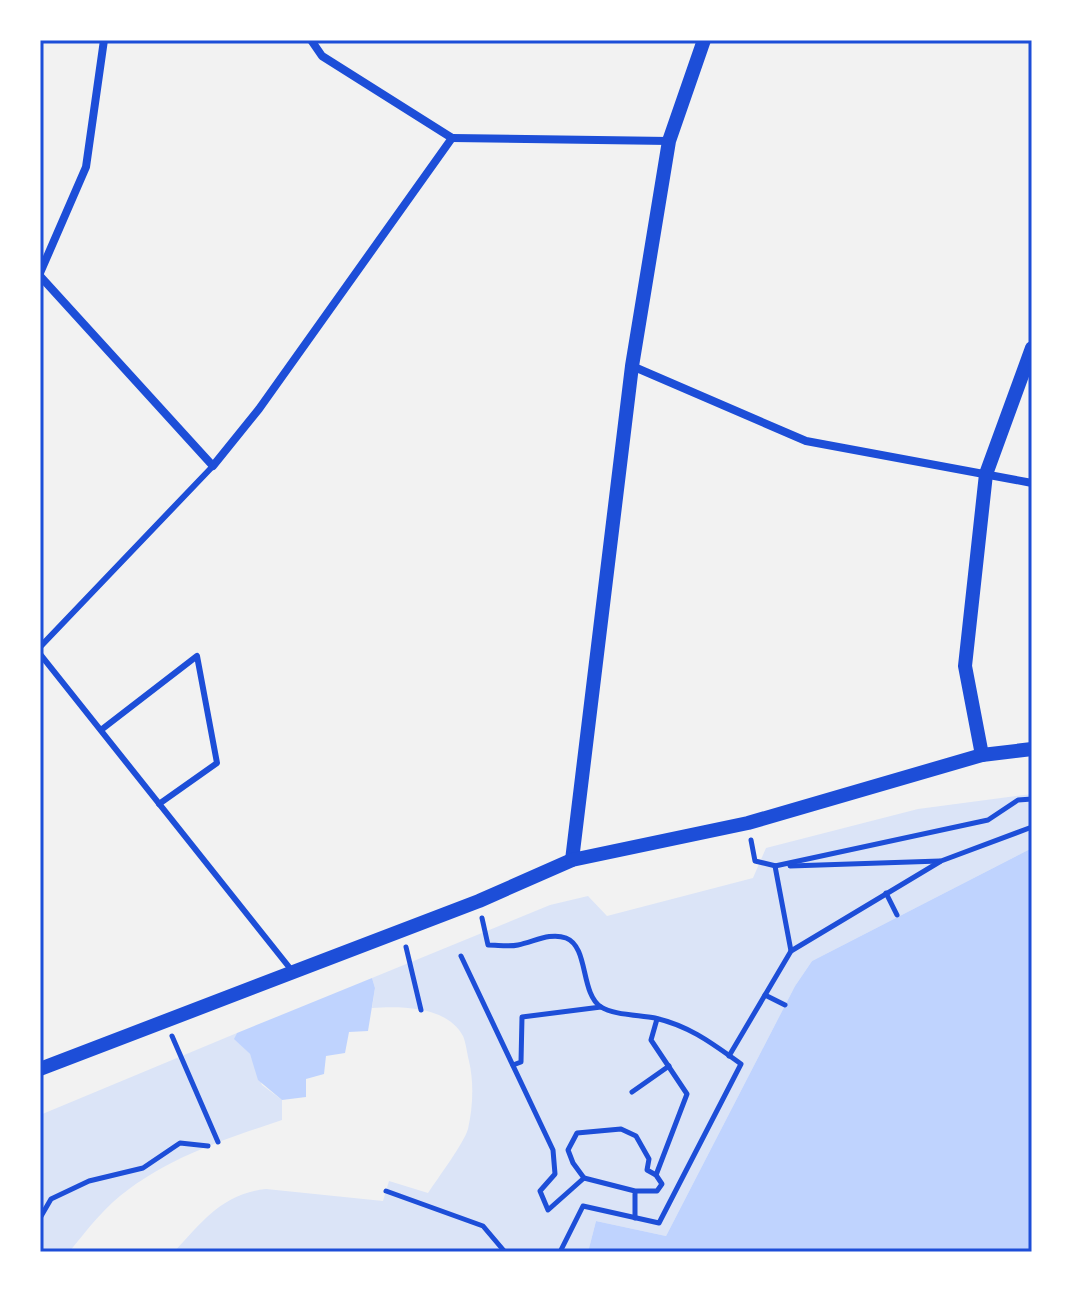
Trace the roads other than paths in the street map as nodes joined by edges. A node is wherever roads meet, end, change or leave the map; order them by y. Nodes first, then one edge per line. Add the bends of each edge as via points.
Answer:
1 (104, 40) edge
2 (311, 40) edge
3 (704, 40) edge
4 (452, 138) junction
5 (669, 141) junction
6 (40, 274) edge
7 (1032, 348) edge
8 (632, 366) junction
9 (213, 466) junction
10 (986, 474) junction
11 (1032, 483) edge
12 (40, 647) edge
13 (40, 654) edge
14 (101, 730) junction
15 (1032, 749) edge
16 (982, 755) junction
17 (159, 804) junction
18 (572, 860) junction
19 (293, 972) junction
20 (40, 1069) edge

1 - 6 street via 86,167
2 - 4 street via 322,56
3 - 5 street
4 - 5 street
4 - 9 street
5 - 8 street
6 - 9 street
7 - 10 street
8 - 10 street via 806,441
8 - 18 street
9 - 12 lane
10 - 11 street
10 - 16 street via 965,666
13 - 14 lane
14 - 17 lane
14 - 17 lane via 197,656 217,763
15 - 16 street
16 - 18 street via 748,823
17 - 19 lane
18 - 19 street
19 - 20 street

